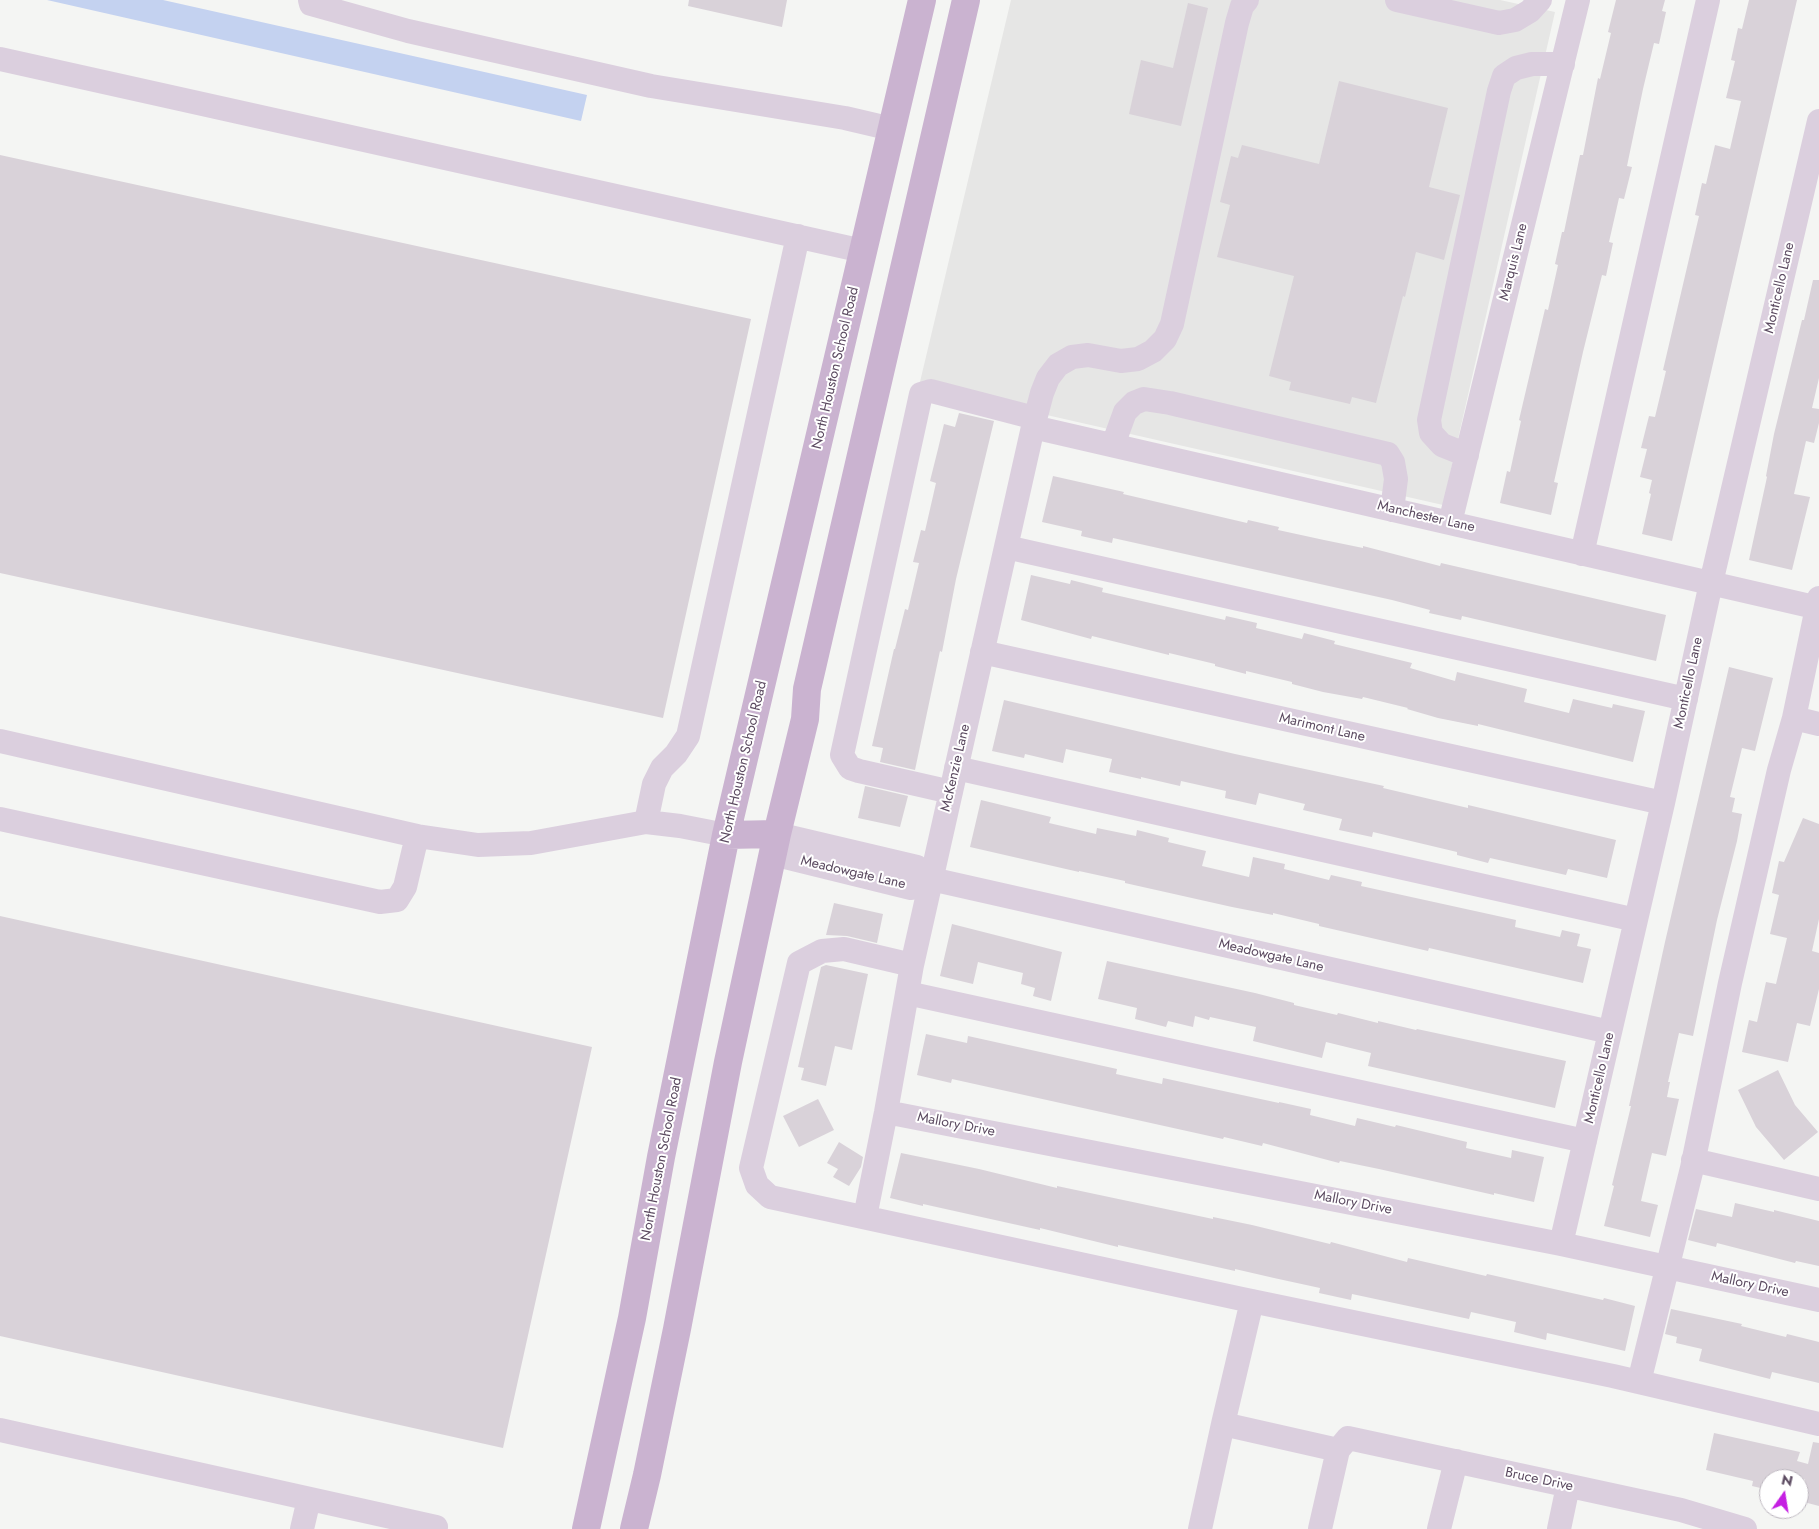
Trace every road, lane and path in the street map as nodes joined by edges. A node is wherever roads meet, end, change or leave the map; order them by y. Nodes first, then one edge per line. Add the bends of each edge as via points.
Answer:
1 (310, 0) edge
2 (922, 0) edge
3 (966, 0) edge
4 (1247, 0) edge
5 (1397, 0) edge
6 (1540, 0) edge
7 (1578, 0) edge
8 (1708, 0) edge
9 (0, 59) edge
10 (1563, 64) junction
11 (1819, 121) edge
12 (892, 129) junction
13 (934, 140) junction
14 (798, 236) junction
15 (863, 251) junction
16 (1034, 422) junction
17 (1112, 445) junction
18 (1467, 455) junction
19 (1392, 510) junction
20 (1450, 523) junction
21 (1006, 547) junction
22 (1582, 554) junction
23 (1711, 583) junction
24 (1818, 605) edge
25 (982, 652) junction
26 (1686, 699) junction
27 (1794, 718) junction
28 (1819, 724) edge
29 (0, 740) edge
30 (956, 768) junction
31 (951, 792) junction
32 (1663, 804) junction
33 (0, 819) edge
34 (646, 822) junction
35 (726, 835) junction
36 (417, 836) junction
37 (775, 844) junction
38 (931, 879) junction
39 (1636, 920) junction
40 (912, 965) junction
41 (907, 993) junction
42 (1610, 1032) junction
43 (886, 1112) junction
44 (1585, 1141) junction
45 (1693, 1160) junction
46 (1819, 1190) edge
47 (864, 1217) junction
48 (1561, 1244) junction
49 (1668, 1267) junction
50 (1819, 1300) edge
51 (1252, 1301) junction
52 (1639, 1382) junction
53 (1223, 1424) junction
54 (1819, 1424) edge
55 (0, 1430) edge
56 (1338, 1450) junction
57 (1456, 1461) junction
58 (1568, 1486) junction
59 (309, 1499) junction
60 (1678, 1520) edge
61 (436, 1527) dead end
62 (302, 1529) edge
63 (586, 1529) edge
64 (634, 1529) edge
65 (1200, 1529) edge
66 (1320, 1529) edge
67 (1439, 1529) edge
68 (1558, 1529) edge
69 (1745, 1529) edge

1 - 12 street via 312,4 408,31 641,84 845,118
2 - 12 main road, North Houston School Road
3 - 13 main road
4 - 16 street, McKenzie Lane via 1237,23 1172,324 1165,339 1138,359 1121,361 1088,354 1072,357 1058,365 1048,378
5 - 6 street via 1499,23 1515,20 1530,12
7 - 10 street, Marquis Lane
8 - 22 street
9 - 14 street
10 - 18 street, Marquis Lane
10 - 18 street via 1532,64 1516,68 1504,76 1499,91 1429,420 1431,433 1442,445
11 - 23 street, Monticello Lane
12 - 13 main road
12 - 15 main road, North Houston School Road
13 - 37 main road
14 - 15 street
14 - 34 street via 688,736 662,768 654,784
15 - 35 main road, North Houston School Road
16 - 17 street, Manchester Lane
16 - 21 street, McKenzie Lane
16 - 31 street, Manchester Lane via 931,391 921,394 842,755 850,768
17 - 19 street, Manchester Lane
17 - 19 street via 1125,412 1134,403 1144,399 1170,403 1388,454 1394,462 1396,479
18 - 20 street, Marquis Lane
19 - 20 street, Manchester Lane
20 - 22 street, Manchester Lane
21 - 25 street, McKenzie Lane
21 - 26 street
22 - 23 street, Manchester Lane
23 - 24 street, Manchester Lane
23 - 26 street, Monticello Lane
24 - 27 street
25 - 30 street, McKenzie Lane
25 - 32 street, Marimont Lane
26 - 32 street, Monticello Lane
27 - 28 street
27 - 45 street via 1730,983
29 - 36 street
30 - 31 street, McKenzie Lane
30 - 39 street
31 - 38 street, McKenzie Lane
32 - 39 street, Monticello Lane
33 - 36 street via 380,902 397,900 405,887
34 - 35 street
34 - 36 street via 531,843 478,845
35 - 37 main road
35 - 63 main road, North Houston School Road via 632,1318
37 - 38 street, Meadowgate Lane via 911,888
37 - 64 main road via 728,1062 648,1475
38 - 40 street, McKenzie Lane
38 - 42 street, Meadowgate Lane
39 - 42 street, Monticello Lane
40 - 41 street, McKenzie Lane
40 - 47 street via 844,949 822,951 799,963 751,1168 757,1185 770,1197
41 - 43 street, McKenzie Lane
41 - 44 street
42 - 44 street, Monticello Lane
43 - 47 street, McKenzie Lane
43 - 48 street, Mallory Drive
44 - 48 street, Monticello Lane
45 - 46 street
45 - 49 street
47 - 51 street
48 - 49 street, Mallory Drive
49 - 50 street, Mallory Drive
49 - 52 street
51 - 52 street
51 - 53 street
52 - 54 street
53 - 56 street
53 - 65 street
55 - 59 street
56 - 57 street, Bruce Drive via 1348,1438
56 - 66 street
57 - 58 street, Bruce Drive
57 - 67 street
58 - 60 street, Bruce Drive
58 - 68 street
59 - 61 street
59 - 62 street
60 - 69 street, Bruce Drive

